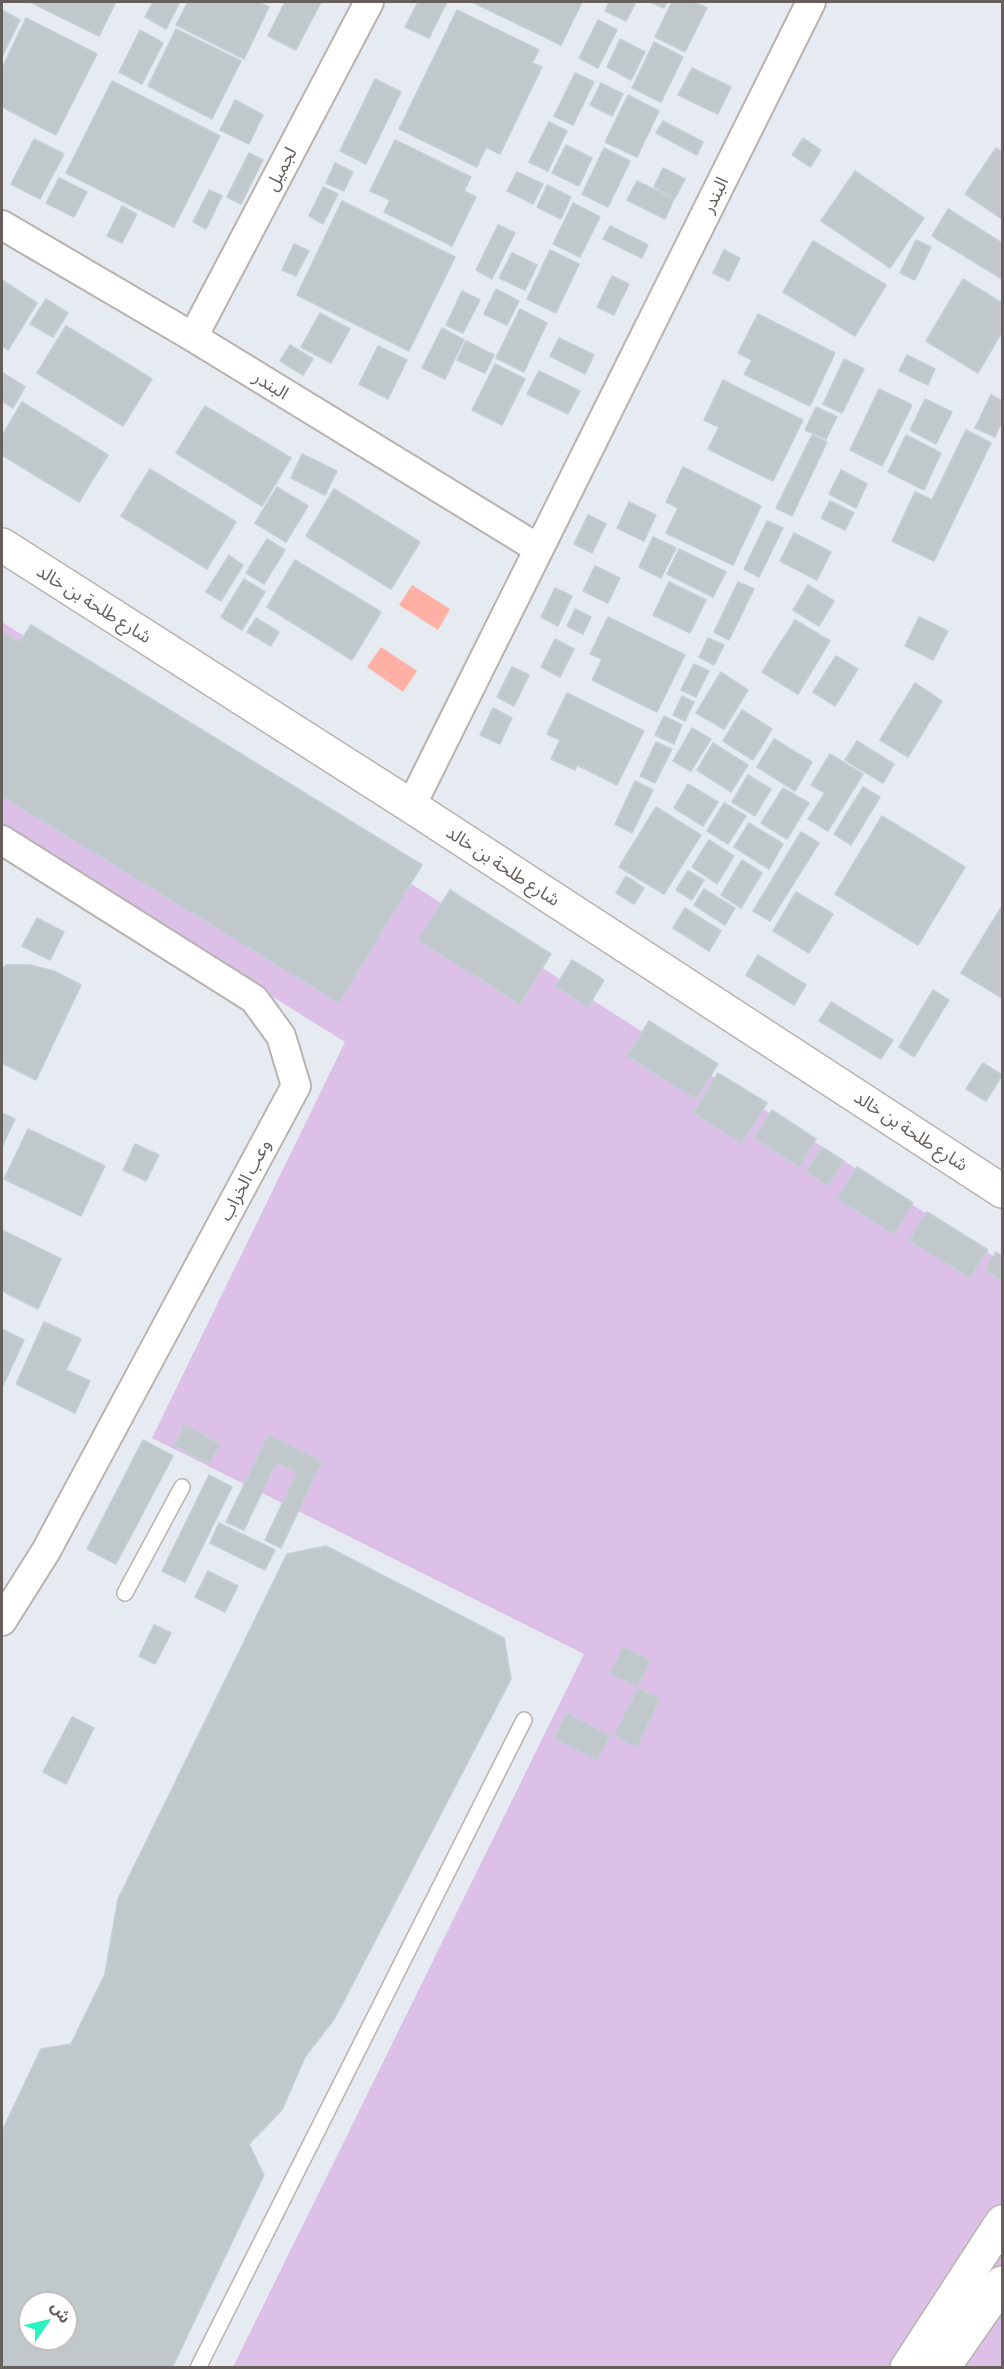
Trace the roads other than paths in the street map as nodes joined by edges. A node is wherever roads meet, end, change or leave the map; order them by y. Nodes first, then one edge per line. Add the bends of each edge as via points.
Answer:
1 (369, 2) edge
2 (811, 2) edge
3 (2, 225) edge
4 (193, 337) junction
5 (2, 545) edge
6 (539, 549) junction
7 (411, 806) junction
8 (2, 840) edge
9 (1002, 1191) edge
10 (182, 1487) dead end
11 (125, 1593) dead end
12 (2, 1621) edge
13 (524, 1720) dead end
14 (1002, 2222) edge
15 (1002, 2283) edge
16 (198, 2367) edge
17 (907, 2367) edge
18 (943, 2367) edge

1 - 4 street, لجميل
2 - 6 street, البندر
3 - 4 street, البندر
4 - 6 street, البندر
5 - 7 street, شارع طلحة بن خالد
6 - 7 street, البندر
7 - 9 street, شارع طلحة بن خالد
8 - 12 street, وعب الخراب via 254,999 281,1036 296,1086 46,1551
10 - 11 lane
13 - 16 lane
14 - 17 street
15 - 18 street

